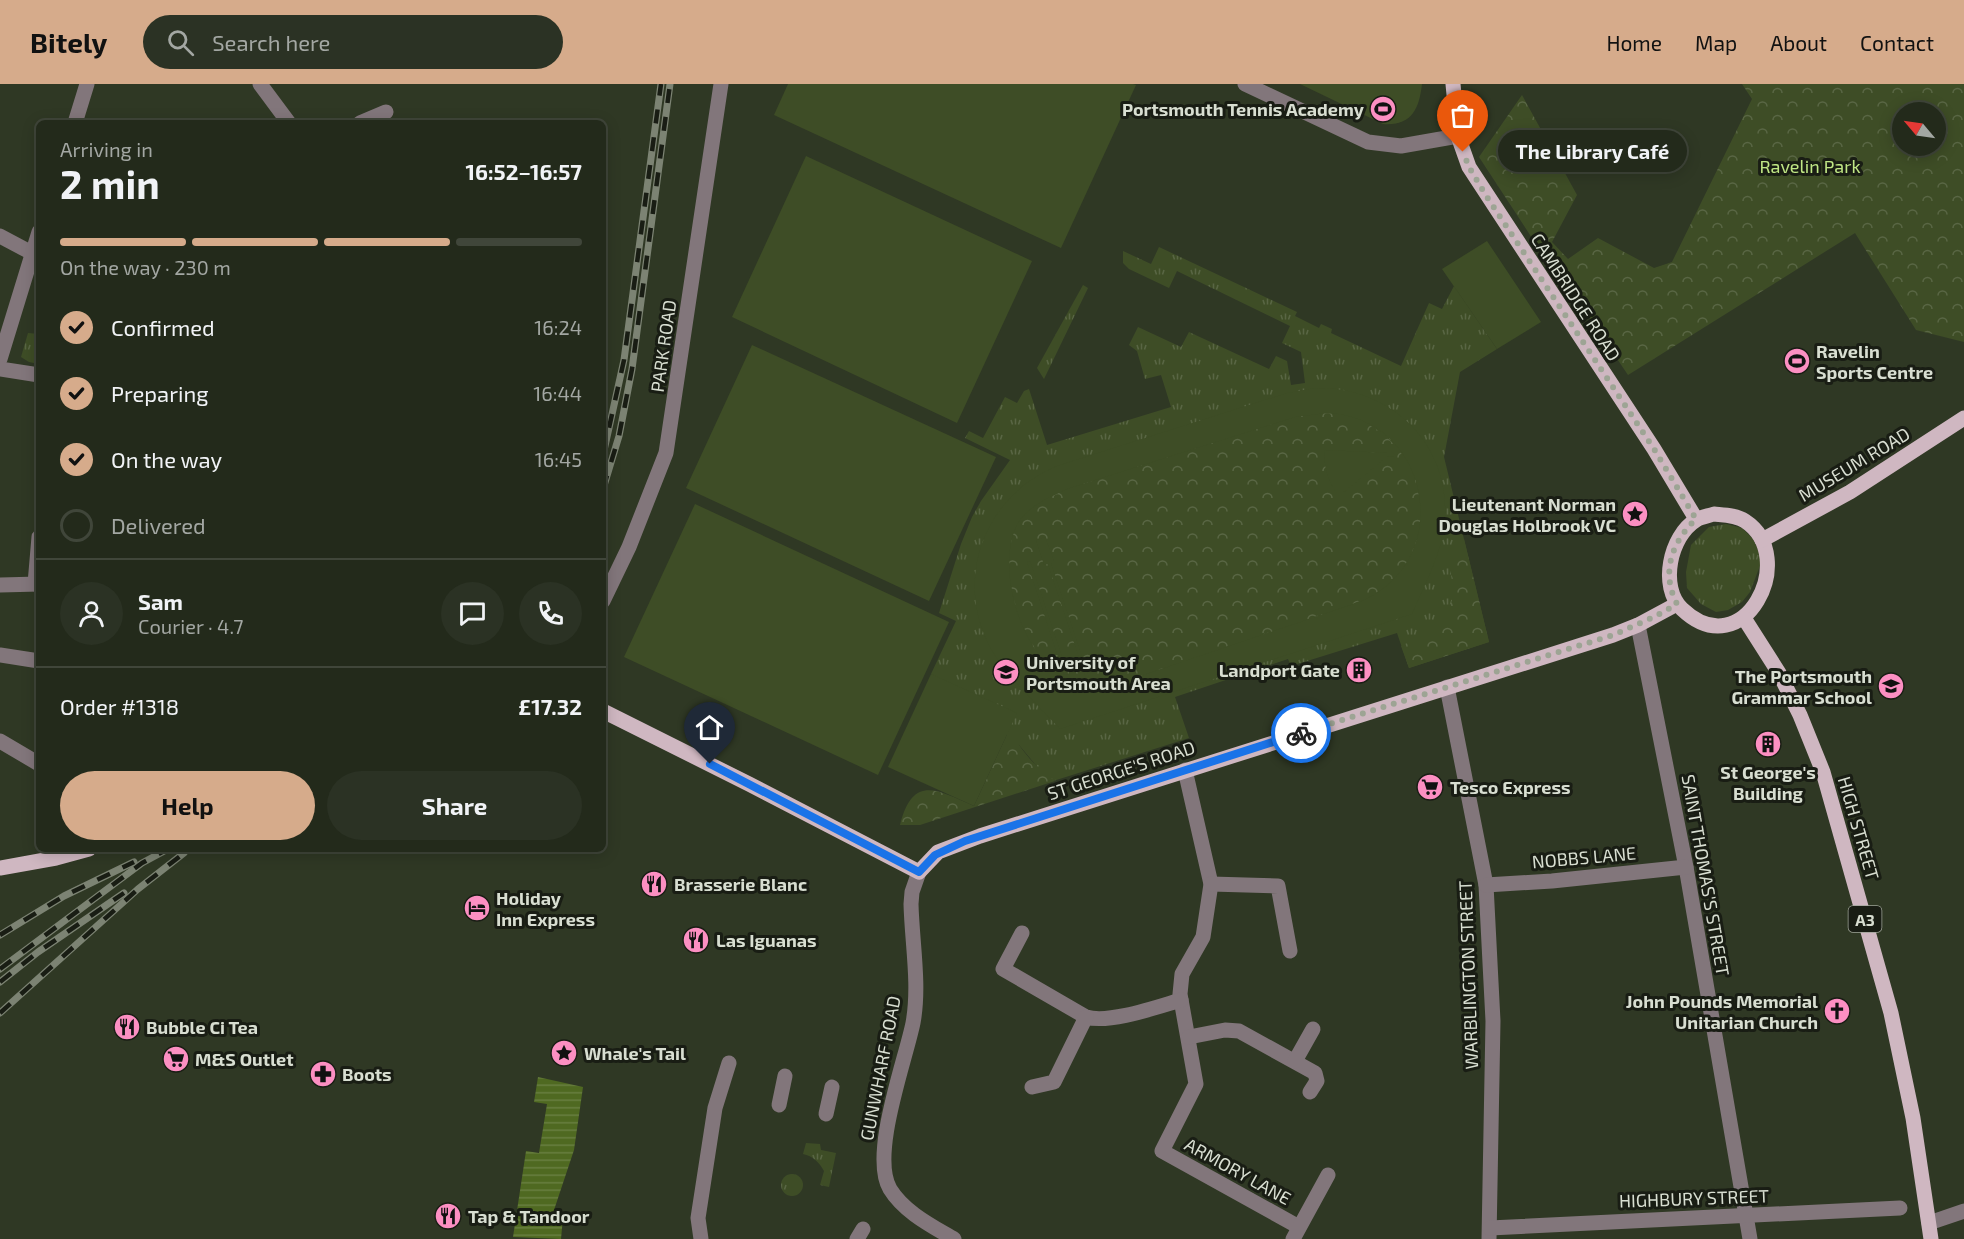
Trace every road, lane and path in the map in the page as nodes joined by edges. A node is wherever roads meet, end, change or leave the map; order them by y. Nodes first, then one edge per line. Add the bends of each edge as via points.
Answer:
1 (87, 84) edge
2 (260, 84) edge
3 (721, 84) edge
4 (1245, 84) edge
5 (1453, 84) edge
6 (386, 112) dead end
7 (76, 120) edge
8 (286, 120) edge
9 (367, 120) edge
10 (1458, 136) junction
11 (0, 236) edge
12 (36, 241) edge
13 (32, 253) junction
14 (0, 359) edge
15 (0, 369) edge
16 (36, 375) edge
17 (1964, 418) edge
18 (1696, 519) junction
19 (1762, 540) junction
20 (36, 584) edge
21 (0, 585) edge
22 (606, 596) edge
23 (1677, 604) junction
24 (1744, 618) junction
25 (1638, 625) junction
26 (0, 655) edge
27 (36, 661) edge
28 (1447, 687) junction
29 (606, 712) edge
30 (0, 741) edge
31 (36, 762) edge
32 (1185, 770) junction
33 (78, 852) edge
34 (1686, 867) junction
35 (0, 868) edge
36 (919, 872) junction
37 (1211, 884) junction
38 (1485, 885) junction
39 (1022, 933) dead end
40 (1290, 951) dead end
41 (1181, 1000) junction
42 (1086, 1017) junction
43 (1313, 1029) dead end
44 (1189, 1037) junction
45 (1295, 1061) junction
46 (729, 1064) dead end
47 (785, 1076) dead end
48 (832, 1087) dead end
49 (1032, 1087) dead end
50 (1310, 1092) dead end
51 (779, 1105) dead end
52 (826, 1114) dead end
53 (1328, 1174) dead end
54 (1900, 1208) dead end
55 (1964, 1210) edge
56 (1747, 1216) junction
57 (1929, 1222) junction
58 (1296, 1233) edge
59 (1489, 1234) edge
60 (701, 1239) edge
61 (954, 1239) edge
62 (1750, 1239) edge
63 (1931, 1239) edge

1 - 7 street
2 - 8 street
3 - 22 street, PARK ROAD via 666,453
4 - 10 street via 1368,142 1401,146
5 - 10 main road, CAMBRIDGE ROAD
6 - 9 street
10 - 18 main road, CAMBRIDGE ROAD via 1469,167 1485,194
11 - 13 street
12 - 13 street
13 - 14 street
15 - 16 street
17 - 19 main road, MUSEUM ROAD via 1850,492
18 - 19 main road via 1729,515 1744,520
18 - 23 main road via 1683,531 1671,560 1668,576
19 - 24 main road via 1768,565 1765,579 1754,608
20 - 21 street
23 - 24 main road via 1701,623 1728,625
23 - 25 main road, ST GEORGE'S ROAD
24 - 57 main road, HIGH STREET / A3 via 1779,673 1823,772 1891,1013
25 - 28 main road, ST GEORGE'S ROAD
25 - 34 street, SAINT THOMAS'S STREET
26 - 27 street
28 - 32 main road, ST GEORGE'S ROAD
28 - 38 street, WARBLINGTON STREET
29 - 36 main road
30 - 31 street
32 - 36 main road, ST GEORGE'S ROAD via 950,847 935,855
32 - 37 street, ARMORY LANE
33 - 35 main road
34 - 38 street, NOBBS LANE
34 - 56 street, SAINT THOMAS'S STREET
36 - 61 street, GUNWHARF ROAD via 912,899 913,1021 882,1159 889,1188 906,1208
37 - 40 street via 1278,886
37 - 41 street, ARMORY LANE via 1203,937 1180,981
38 - 59 street, WARBLINGTON STREET via 1492,1021
39 - 42 street via 1003,969
41 - 42 street via 1096,1020
41 - 44 street, ARMORY LANE
42 - 49 street via 1054,1082
43 - 45 street
44 - 45 street via 1239,1031
44 - 58 street, ARMORY LANE via 1195,1089 1162,1151
45 - 50 street via 1316,1075
46 - 60 street via 715,1108 698,1218
47 - 51 street
48 - 52 street
53 - 58 street
54 - 56 street, HIGHBURY STREET
55 - 57 street
56 - 59 street, HIGHBURY STREET
56 - 62 street, SAINT THOMAS'S STREET
57 - 63 main road, HIGH STREET / A3

